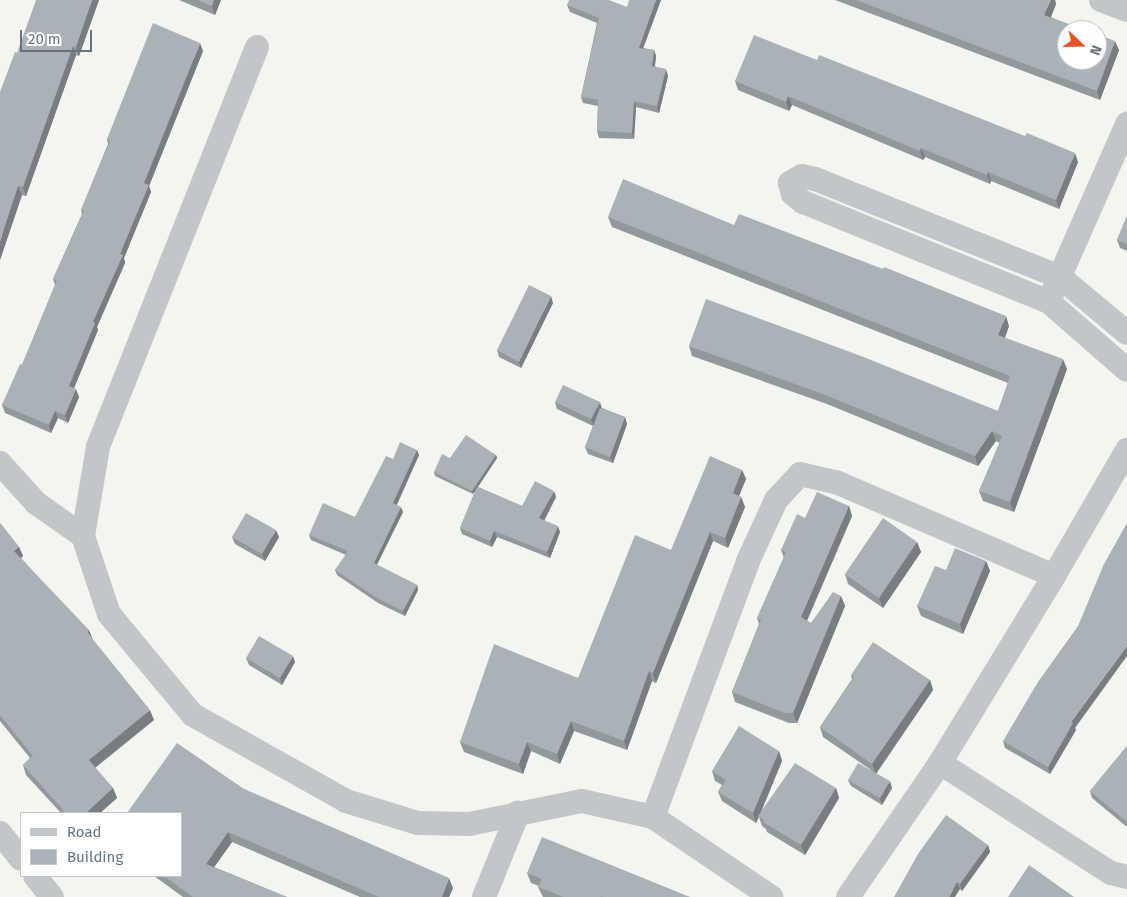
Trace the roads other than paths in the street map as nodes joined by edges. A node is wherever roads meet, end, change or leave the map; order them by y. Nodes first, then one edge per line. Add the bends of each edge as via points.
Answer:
1 (1101, 0) edge
2 (1127, 10) edge
3 (257, 46) dead end
4 (1127, 124) edge
5 (1060, 277) junction
6 (1049, 302) junction
7 (1127, 333) edge
8 (1127, 370) edge
9 (1127, 450) edge
10 (0, 463) edge
11 (83, 536) junction
12 (1054, 576) junction
13 (940, 763) junction
14 (518, 813) junction
15 (652, 818) junction
16 (0, 833) edge
17 (20, 858) edge
18 (36, 877) edge
19 (1127, 877) edge
20 (52, 897) edge
21 (484, 897) edge
22 (772, 897) edge
23 (848, 897) edge

1 - 2 street
3 - 11 street via 98,447
4 - 5 street
5 - 6 street
5 - 6 street via 815,179 802,176 790,183 792,194 803,202
5 - 7 street
6 - 8 street
9 - 12 street
10 - 11 street via 36,503
11 - 14 street via 108,614 193,715 346,801 418,823 469,824
12 - 13 street
12 - 15 street via 836,482 800,474 776,500 748,561
13 - 19 street via 1111,872
13 - 23 street
14 - 15 street via 582,801
14 - 21 street
15 - 22 street
16 - 17 street
18 - 20 street

